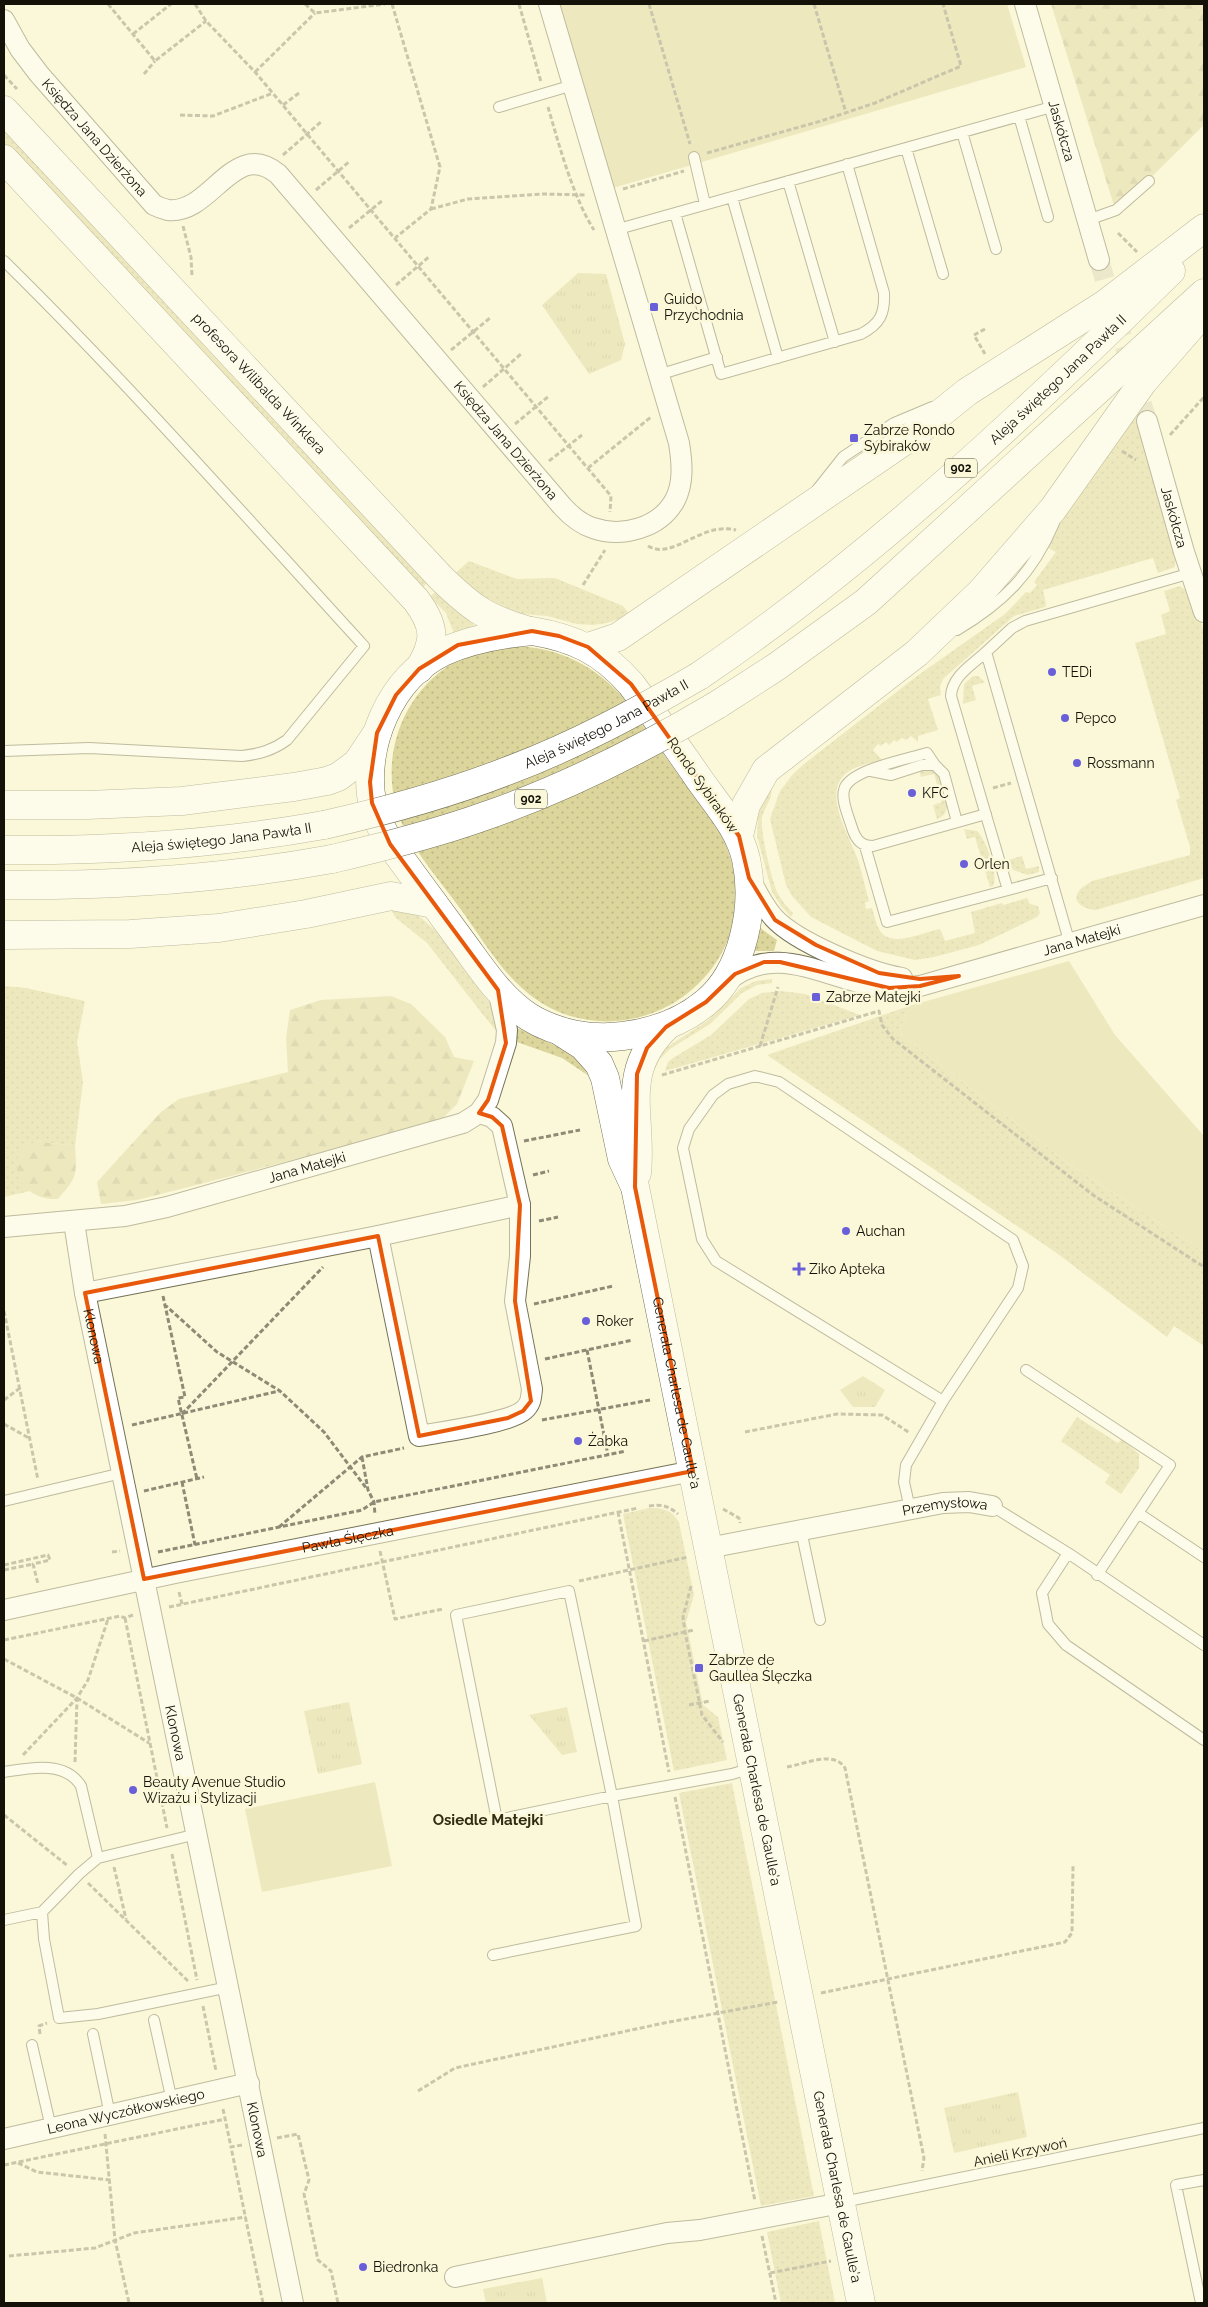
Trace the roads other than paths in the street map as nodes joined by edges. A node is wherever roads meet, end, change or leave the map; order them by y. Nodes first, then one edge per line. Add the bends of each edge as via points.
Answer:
1 (549, 4) edge
2 (1024, 4) edge
3 (4, 20) edge
4 (573, 85) junction
5 (1054, 106) junction
6 (499, 107) dead end
7 (4, 110) edge
8 (1020, 116) junction
9 (962, 132) junction
10 (906, 148) junction
11 (694, 157) road end
12 (4, 159) edge
13 (847, 164) junction
14 (788, 181) junction
15 (1148, 182) dead end
16 (732, 197) junction
17 (705, 204) junction
18 (676, 213) junction
19 (1048, 217) dead end
20 (1088, 220) junction
21 (1204, 228) edge
22 (606, 231) junction
23 (1204, 239) edge
24 (996, 249) dead end
25 (1099, 260) tunnel mouth
26 (4, 261) edge
27 (943, 274) dead end
28 (1204, 293) edge
29 (1204, 312) edge
30 (835, 342) junction
31 (716, 357) junction
32 (778, 358) junction
33 (658, 375) junction
34 (1147, 421) tunnel mouth
35 (1198, 572) edge
36 (1204, 612) edge
37 (532, 631) junction
38 (588, 647) junction
39 (986, 652) junction
40 (419, 669) junction
41 (377, 734) junction
42 (4, 751) edge
43 (4, 806) edge
44 (986, 814) junction
45 (957, 822) junction
46 (739, 836) junction
47 (865, 846) junction
48 (4, 850) edge
49 (749, 878) junction
50 (1052, 878) junction
51 (4, 885) edge
52 (1008, 890) junction
53 (434, 904) junction
54 (1204, 905) edge
55 (4, 935) edge
56 (1070, 944) junction
57 (959, 976) junction
58 (713, 994) junction
59 (506, 998) junction
60 (666, 1027) junction
61 (561, 1032) junction
62 (479, 1113) junction
63 (636, 1187) junction
64 (520, 1204) junction
65 (74, 1222) junction
66 (4, 1227) edge
67 (378, 1236) junction
68 (85, 1293) junction
69 (1026, 1370) dead end
70 (943, 1401) junction
71 (693, 1471) junction
72 (122, 1473) junction
73 (4, 1501) edge
74 (992, 1506) joint
75 (910, 1508) junction
76 (1138, 1513) junction
77 (802, 1530) junction
78 (1068, 1553) junction
79 (693, 1555) junction
80 (1204, 1557) edge
81 (1097, 1575) junction
82 (144, 1579) junction
83 (4, 1610) edge
84 (820, 1620) dead end
85 (1204, 1645) edge
86 (1204, 1740) edge
87 (742, 1771) junction
88 (4, 1772) edge
89 (612, 1796) junction
90 (197, 1834) junction
91 (98, 1858) junction
92 (42, 1912) junction
93 (4, 1920) edge
94 (493, 1955) dead end
95 (229, 1987) junction
96 (154, 2020) dead end
97 (93, 2034) dead end
98 (32, 2044) road end
99 (249, 2083) junction
100 (172, 2101) junction
101 (106, 2116) junction
102 (51, 2128) junction
103 (1204, 2128) edge
104 (4, 2140) edge
105 (1204, 2180) edge
106 (841, 2203) junction
107 (454, 2277) dead end
108 (293, 2303) edge
109 (861, 2303) edge
110 (1201, 2303) edge

1 - 4 street, Księdza Jana Dzierżona
2 - 5 street, Jaskółcza
3 - 33 street, Księdza Jana Dzierżona via 39,74 154,205 169,210 185,208 245,164 269,166 577,521 608,531 629,531 649,525 675,500 682,463
4 - 6 lane
4 - 22 street, Księdza Jana Dzierżona via 605,194
5 - 8 lane
5 - 20 street, Jaskółcza
7 - 37 main road, profesora Wilibalda Winklera via 441,578 485,615
8 - 9 lane
8 - 19 lane
9 - 10 lane
9 - 24 lane
10 - 13 lane
10 - 27 lane
11 - 17 lane
12 - 40 main road via 416,600 430,622 432,635 430,650
13 - 14 lane
13 - 30 lane via 884,293 885,308 880,321 870,329
14 - 16 lane
14 - 30 lane
15 - 20 lane via 1116,210
16 - 17 lane
16 - 32 lane
17 - 18 lane
18 - 22 lane
18 - 31 lane
20 - 25 street, Jaskółcza
21 - 38 main road via 1105,304 967,392 916,433 799,514 618,637
22 - 33 street, Księdza Jana Dzierżona
23 - 48 main road, Aleja świętego Jana Pawła II / 902, bridge via 982,451 834,576 751,641 623,719 509,771 425,799 324,825 185,845
26 - 42 lane via 148,410 364,646 287,740 275,749 258,754 242,756 89,748
28 - 51 main road, 902, bridge via 866,602 717,705 604,767 526,801 438,832 332,859 191,880
29 - 46 main road via 1143,382 1070,488 981,592 917,653 766,770 746,805
30 - 32 lane
31 - 32 lane via 721,374
31 - 33 lane
34 - 35 street, Jaskółcza
35 - 36 street, Jaskółcza
35 - 39 lane via 1025,622 1012,628
37 - 38 main road, Rondo Sybiraków via 559,636
37 - 40 main road, Rondo Sybiraków via 500,634 458,646 440,653
38 - 46 main road, Rondo Sybiraków via 618,669 631,684
39 - 44 lane via 951,687
39 - 50 lane
40 - 41 main road, Rondo Sybiraków via 396,695
41 - 43 main road via 367,751 348,770 327,780 294,787 182,801
41 - 53 main road, Rondo Sybiraków via 370,762 372,803 390,844
44 - 45 lane
44 - 52 lane
45 - 47 lane
45 - 47 lane via 944,774 927,753 868,771 846,783 844,801 855,836
46 - 49 main road, Rondo Sybiraków
47 - 52 lane via 887,922
49 - 57 street, Jana Matejki via 775,920 824,949 890,976 938,979
49 - 58 main road, Rondo Sybiraków via 750,909 746,928 732,967
50 - 52 lane
50 - 56 lane
53 - 55 main road via 391,896 219,928 130,934
53 - 59 main road, Rondo Sybiraków
54 - 56 street, Jana Matejki
56 - 57 street, Jana Matejki
57 - 58 street, Jana Matejki via 920,986 889,988 798,966 764,962 736,974
58 - 60 main road, Rondo Sybiraków
59 - 61 main road, Rondo Sybiraków via 530,1018
59 - 62 street via 506,1043 488,1100
60 - 61 main road, Rondo Sybiraków via 612,1037
60 - 63 main road, Generała Charlesa de Gaulle'a via 647,1048 637,1074 639,1155
61 - 63 main road, Generała Charlesa de Gaulle'a via 582,1046 599,1064 605,1078 622,1158
62 - 64 street via 492,1117 502,1126
62 - 65 street, Jana Matejki via 463,1123 168,1207
63 - 71 main road, Generała Charlesa de Gaulle'a
64 - 67 street
64 - 67 street via 520,1256 515,1301 532,1389 531,1401 523,1411 508,1418 419,1436
65 - 66 street, Jana Matejki
65 - 68 street, Klonowa
67 - 68 street
68 - 72 street, Klonowa
69 - 76 lane via 1170,1465
70 - 70 lane via 1018,1288 1022,1266 1013,1240 779,1082 755,1076 728,1084 713,1095 689,1129 683,1148 702,1239 716,1260
70 - 75 lane via 906,1465
71 - 79 main road, Generała Charlesa de Gaulle'a
71 - 82 street, Pawła Ślęczka
72 - 73 lane
72 - 82 street, Klonowa
74 - 75 street, Przemysłowa via 969,1502
74 - 78 lane, Przemysłowa
75 - 77 street, Przemysłowa
76 - 80 lane
76 - 81 lane
77 - 79 street, Przemysłowa
77 - 84 lane
78 - 81 lane, Przemysłowa
78 - 86 lane via 1042,1593 1048,1624 1066,1645
79 - 87 main road, Generała Charlesa de Gaulle'a
81 - 85 lane, Przemysłowa
82 - 83 street, Pawła Ślęczka
82 - 90 street, Klonowa
87 - 89 lane
87 - 106 main road, Generała Charlesa de Gaulle'a
88 - 91 lane via 45,1768 75,1776 81,1786
89 - 89 lane via 496,1820 456,1615 569,1591
89 - 94 lane via 636,1926
90 - 91 lane
90 - 95 street, Klonowa
91 - 92 lane
92 - 93 lane
92 - 95 lane via 59,2018 98,2014
95 - 99 street, Klonowa
96 - 100 lane
97 - 101 lane
98 - 102 lane
99 - 100 street, Leona Wyczółkowskiego
99 - 108 street, Klonowa
100 - 101 street, Leona Wyczółkowskiego
101 - 102 street, Leona Wyczółkowskiego
102 - 104 street, Leona Wyczółkowskiego
103 - 106 lane, Anieli Krzywoń
105 - 110 lane via 1176,2185
106 - 107 street via 700,2230 667,2233
106 - 109 main road, Generała Charlesa de Gaulle'a

